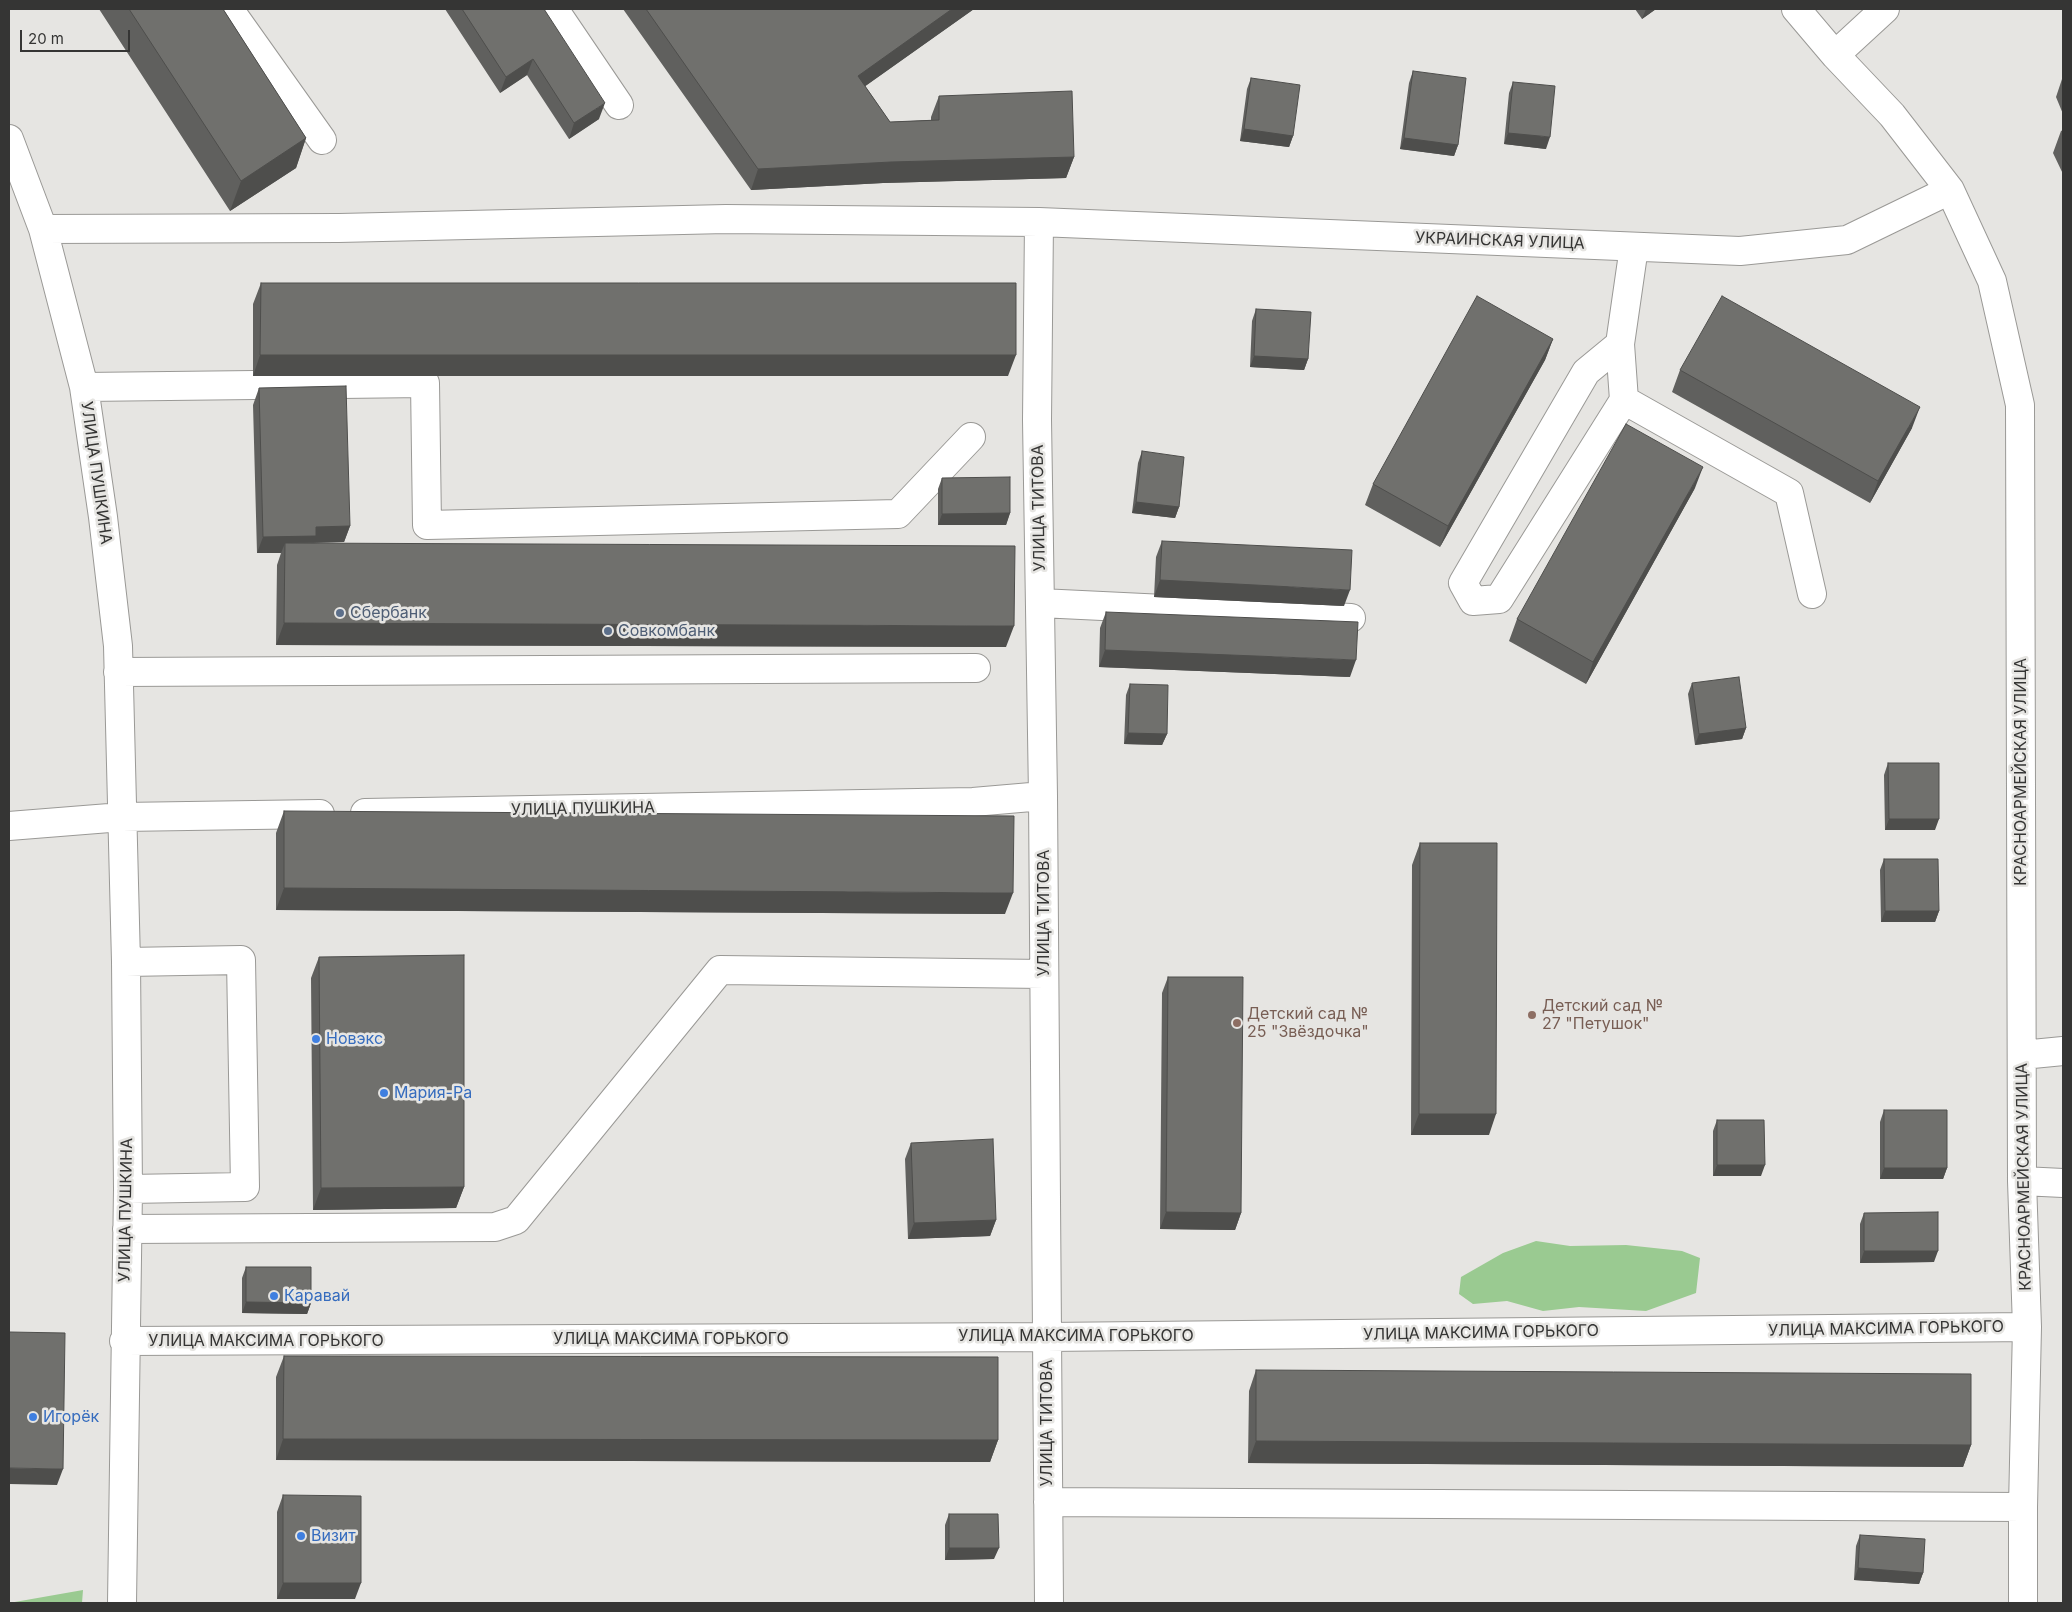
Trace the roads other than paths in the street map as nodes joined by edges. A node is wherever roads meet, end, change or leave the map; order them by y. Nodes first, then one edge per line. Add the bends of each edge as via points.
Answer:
1 (229, 9) edge
2 (554, 9) edge
3 (1796, 9) edge
4 (1885, 9) edge
5 (1835, 55) junction
6 (619, 105) dead end
7 (9, 139) edge
8 (322, 140) dead end
9 (1950, 190) junction
10 (1039, 222) junction
11 (43, 229) junction
12 (1634, 247) junction
13 (1620, 344) junction
14 (84, 387) junction
15 (1624, 400) junction
16 (971, 438) dead end
17 (1812, 594) dead end
18 (1040, 603) junction
19 (1351, 618) dead end
20 (976, 668) dead end
21 (118, 672) junction
22 (1043, 796) junction
23 (122, 817) junction
24 (9, 826) edge
25 (126, 962) junction
26 (1044, 974) junction
27 (2063, 1051) edge
28 (2022, 1055) junction
29 (2022, 1181) junction
30 (2063, 1183) edge
31 (128, 1189) junction
32 (127, 1229) junction
33 (2027, 1327) junction
34 (1046, 1337) junction
35 (124, 1342) junction
36 (1048, 1502) junction
37 (2023, 1507) junction
38 (122, 1603) edge
39 (1048, 1603) edge
40 (2023, 1603) edge

1 - 8 street
2 - 6 street
3 - 5 street, КРАСНОАРМЕЙСКАЯ УЛИЦА
4 - 5 street
5 - 9 street, КРАСНОАРМЕЙСКАЯ УЛИЦА via 1892,115
7 - 11 street, УЛИЦА ПУШКИНА
9 - 12 street, УКРАИНСКАЯ УЛИЦА via 1847,240 1740,251
9 - 28 street, КРАСНОАРМЕЙСКАЯ УЛИЦА via 1992,281 2020,405
10 - 11 street, УКРАИНСКАЯ УЛИЦА via 726,219 339,228
10 - 12 street, УКРАИНСКАЯ УЛИЦА
10 - 18 street, УЛИЦА ТИТОВА via 1037,420
11 - 14 street, УЛИЦА ПУШКИНА
12 - 13 street
13 - 15 street
13 - 15 street via 1586,372 1463,583 1473,601 1499,599
14 - 16 street via 424,383 427,525 898,514
14 - 21 street, УЛИЦА ПУШКИНА via 103,517 118,646
15 - 17 street via 1789,493
18 - 19 street
18 - 22 street, УЛИЦА ТИТОВА
20 - 21 street
21 - 23 street, УЛИЦА ПУШКИНА
22 - 23 street, УЛИЦА ПУШКИНА via 973,802
22 - 26 street, УЛИЦА ТИТОВА
23 - 24 street, УЛИЦА ПУШКИНА
23 - 25 street, УЛИЦА ПУШКИНА
25 - 31 street, УЛИЦА ПУШКИНА
25 - 31 street via 241,960 245,1187
26 - 32 street via 720,970 516,1220 495,1227
26 - 34 street, УЛИЦА ТИТОВА
27 - 28 street
28 - 29 street, КРАСНОАРМЕЙСКАЯ УЛИЦА
29 - 30 street
29 - 33 street, КРАСНОАРМЕЙСКАЯ УЛИЦА
31 - 32 street, УЛИЦА ПУШКИНА
32 - 35 street, УЛИЦА ПУШКИНА
33 - 34 street, УЛИЦА МАКСИМА ГОРЬКОГО
33 - 37 street, КРАСНОАРМЕЙСКАЯ УЛИЦА
34 - 35 street, УЛИЦА МАКСИМА ГОРЬКОГО
34 - 36 street, УЛИЦА ТИТОВА
35 - 38 street, УЛИЦА ПУШКИНА
36 - 37 street
36 - 39 street, УЛИЦА ТИТОВА
37 - 40 street, КРАСНОАРМЕЙСКАЯ УЛИЦА

